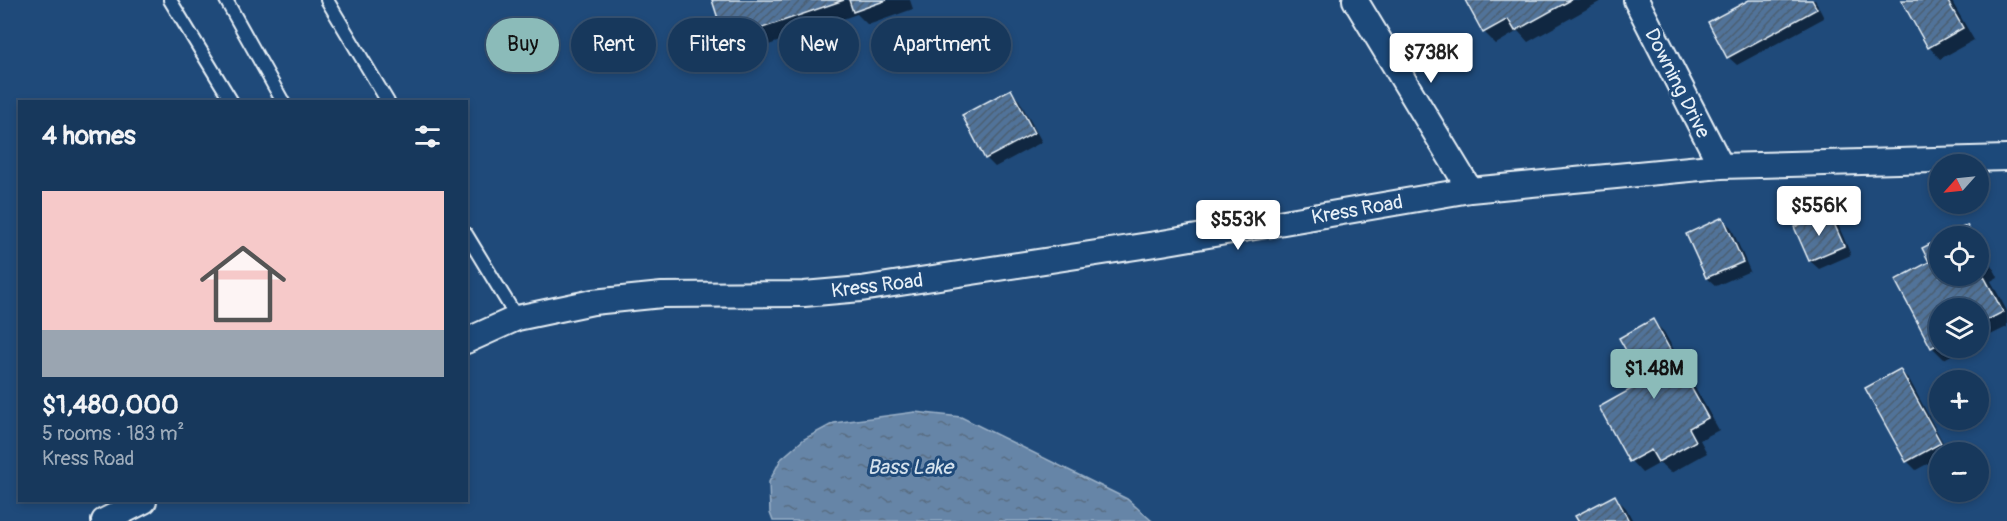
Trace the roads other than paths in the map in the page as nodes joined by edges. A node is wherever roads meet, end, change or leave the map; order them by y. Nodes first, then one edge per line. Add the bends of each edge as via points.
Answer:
1 (170, 0) edge
2 (226, 0) edge
3 (327, 0) edge
4 (1355, 0) edge
5 (1636, 0) edge
6 (231, 100) edge
7 (281, 100) edge
8 (387, 100) edge
9 (2007, 158) edge
10 (1721, 166) junction
11 (1470, 190) junction
12 (468, 237) edge
13 (517, 318) junction
14 (468, 340) edge
15 (142, 502) edge
16 (104, 521) edge

1 - 6 lane
2 - 7 lane
3 - 8 lane
4 - 11 street
5 - 10 street, Downing Drive
9 - 10 street, Kress Road
10 - 11 street, Kress Road
11 - 13 street, Kress Road via 861,289 804,294 662,295 593,302
12 - 13 lane
13 - 14 street, Kress Road
15 - 16 street

